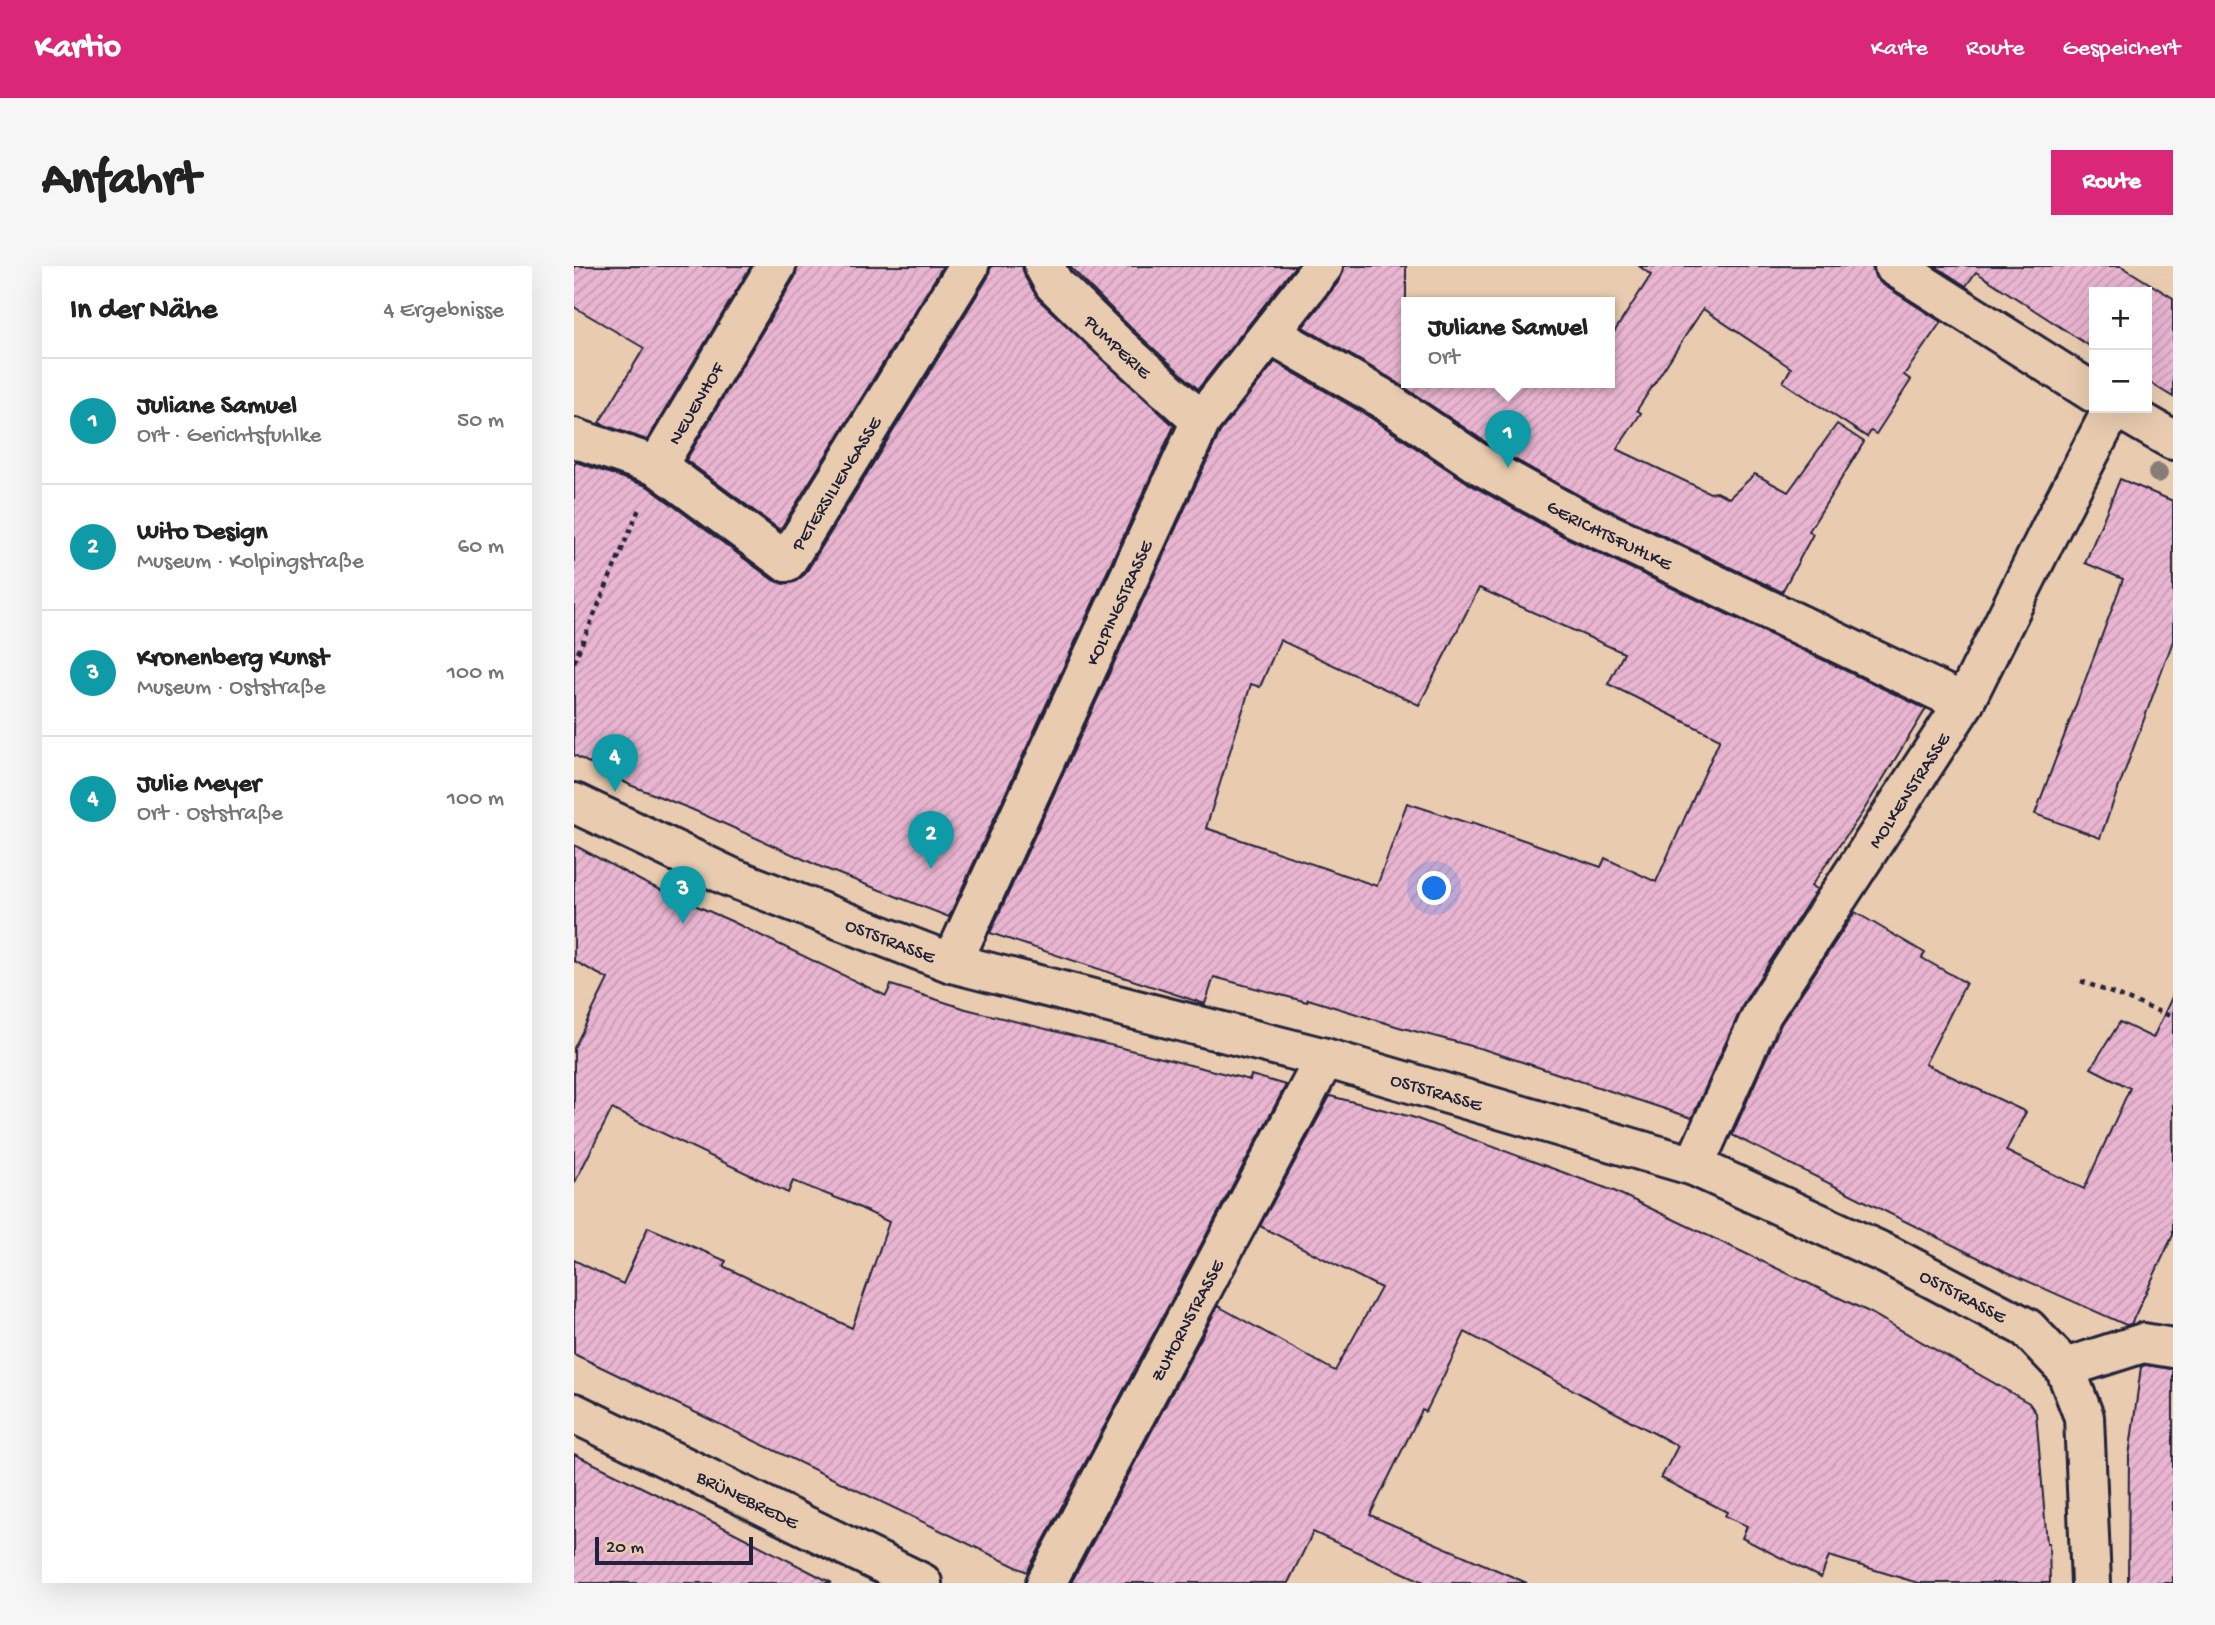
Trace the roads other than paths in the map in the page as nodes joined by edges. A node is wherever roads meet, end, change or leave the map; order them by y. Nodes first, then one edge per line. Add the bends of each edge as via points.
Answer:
1 (776, 266) edge
2 (969, 266) edge
3 (1044, 266) edge
4 (1324, 266) edge
5 (1905, 269) edge
6 (1272, 334) junction
7 (2089, 390) edge
8 (2113, 413) edge
9 (2125, 413) edge
10 (1201, 421) junction
11 (574, 438) edge
12 (2173, 440) edge
13 (657, 466) junction
14 (1964, 703) junction
15 (574, 803) edge
16 (952, 963) junction
17 (1325, 1058) junction
18 (1694, 1166) junction
19 (2173, 1348) edge
20 (2065, 1368) junction
21 (574, 1413) edge
22 (922, 1583) edge
23 (1046, 1583) edge
24 (2091, 1583) edge

1 - 13 street, NEUENHOF
2 - 13 street, PETERSILIENGASSE via 786,562
3 - 10 street, PUMPERIE via 1063,293
4 - 6 street, KOLPINGSTRASSE
5 - 7 street
6 - 10 street, KOLPINGSTRASSE
6 - 14 street, GERICHTSFUHLKE via 1380,397 1482,466 1574,517
8 - 14 street, MOLKENSTRASSE
9 - 12 street
10 - 16 street, KOLPINGSTRASSE
11 - 13 street, NEUENHOF
14 - 18 street, MOLKENSTRASSE via 1762,1014
15 - 16 street, OSTSTRASSE via 730,877
16 - 17 street, OSTSTRASSE
17 - 18 street, OSTSTRASSE
17 - 23 street, ZUHORNSTRASSE
18 - 20 street, OSTSTRASSE via 1888,1255 2027,1328
19 - 20 street via 2143,1343
20 - 24 street, OSTSTRASSE via 2084,1417
21 - 22 street, BRÜNEBREDE

